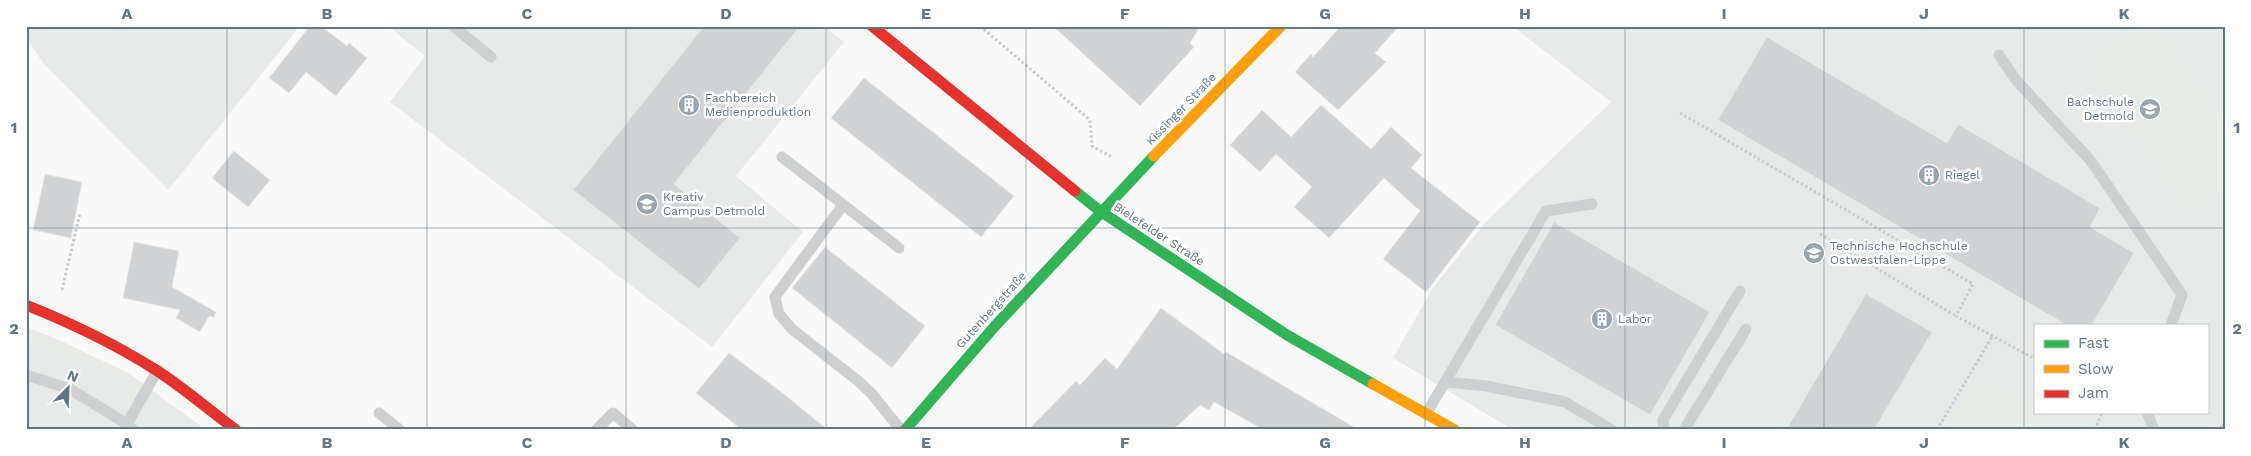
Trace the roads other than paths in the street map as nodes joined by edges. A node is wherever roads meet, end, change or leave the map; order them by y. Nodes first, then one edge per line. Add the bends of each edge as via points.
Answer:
1 (453, 26) edge
2 (872, 26) edge
3 (1281, 26) edge
4 (1999, 55) dead end
5 (491, 57) dead end
6 (782, 157) dead end
7 (1592, 204) dead end
8 (843, 205) junction
9 (1100, 211) junction
10 (899, 248) dead end
11 (1740, 291) dead end
12 (26, 306) edge
13 (2171, 324) edge
14 (1746, 329) dead end
15 (157, 371) junction
16 (26, 375) edge
17 (1446, 382) junction
18 (379, 413) dead end
19 (1426, 414) junction
20 (2148, 414) edge
21 (1663, 425) edge
22 (130, 427) edge
23 (236, 430) edge
24 (400, 430) edge
25 (596, 430) edge
26 (633, 430) edge
27 (901, 430) edge
28 (905, 430) edge
29 (1455, 430) edge
30 (1612, 430) edge
31 (1684, 430) edge
32 (2154, 430) edge

1 - 5 lane
2 - 9 street, Bielefelder Straße
3 - 9 street, Kissinger Straße
4 - 13 lane via 2016,80 2092,162 2182,295
6 - 8 lane
7 - 17 lane via 1546,211
8 - 10 lane
8 - 27 lane via 775,297 779,314 793,330 871,393
9 - 19 street, Bielefelder Straße via 1287,335
9 - 28 street, Gutenbergstraße
11 - 21 lane
12 - 15 street via 114,344
14 - 31 lane
15 - 22 lane
15 - 23 street
16 - 22 lane via 70,389
17 - 19 lane
17 - 30 lane via 1486,386 1565,402
18 - 24 lane
19 - 29 street, Bielefelder Straße
20 - 32 lane
25 - 26 lane via 613,414

